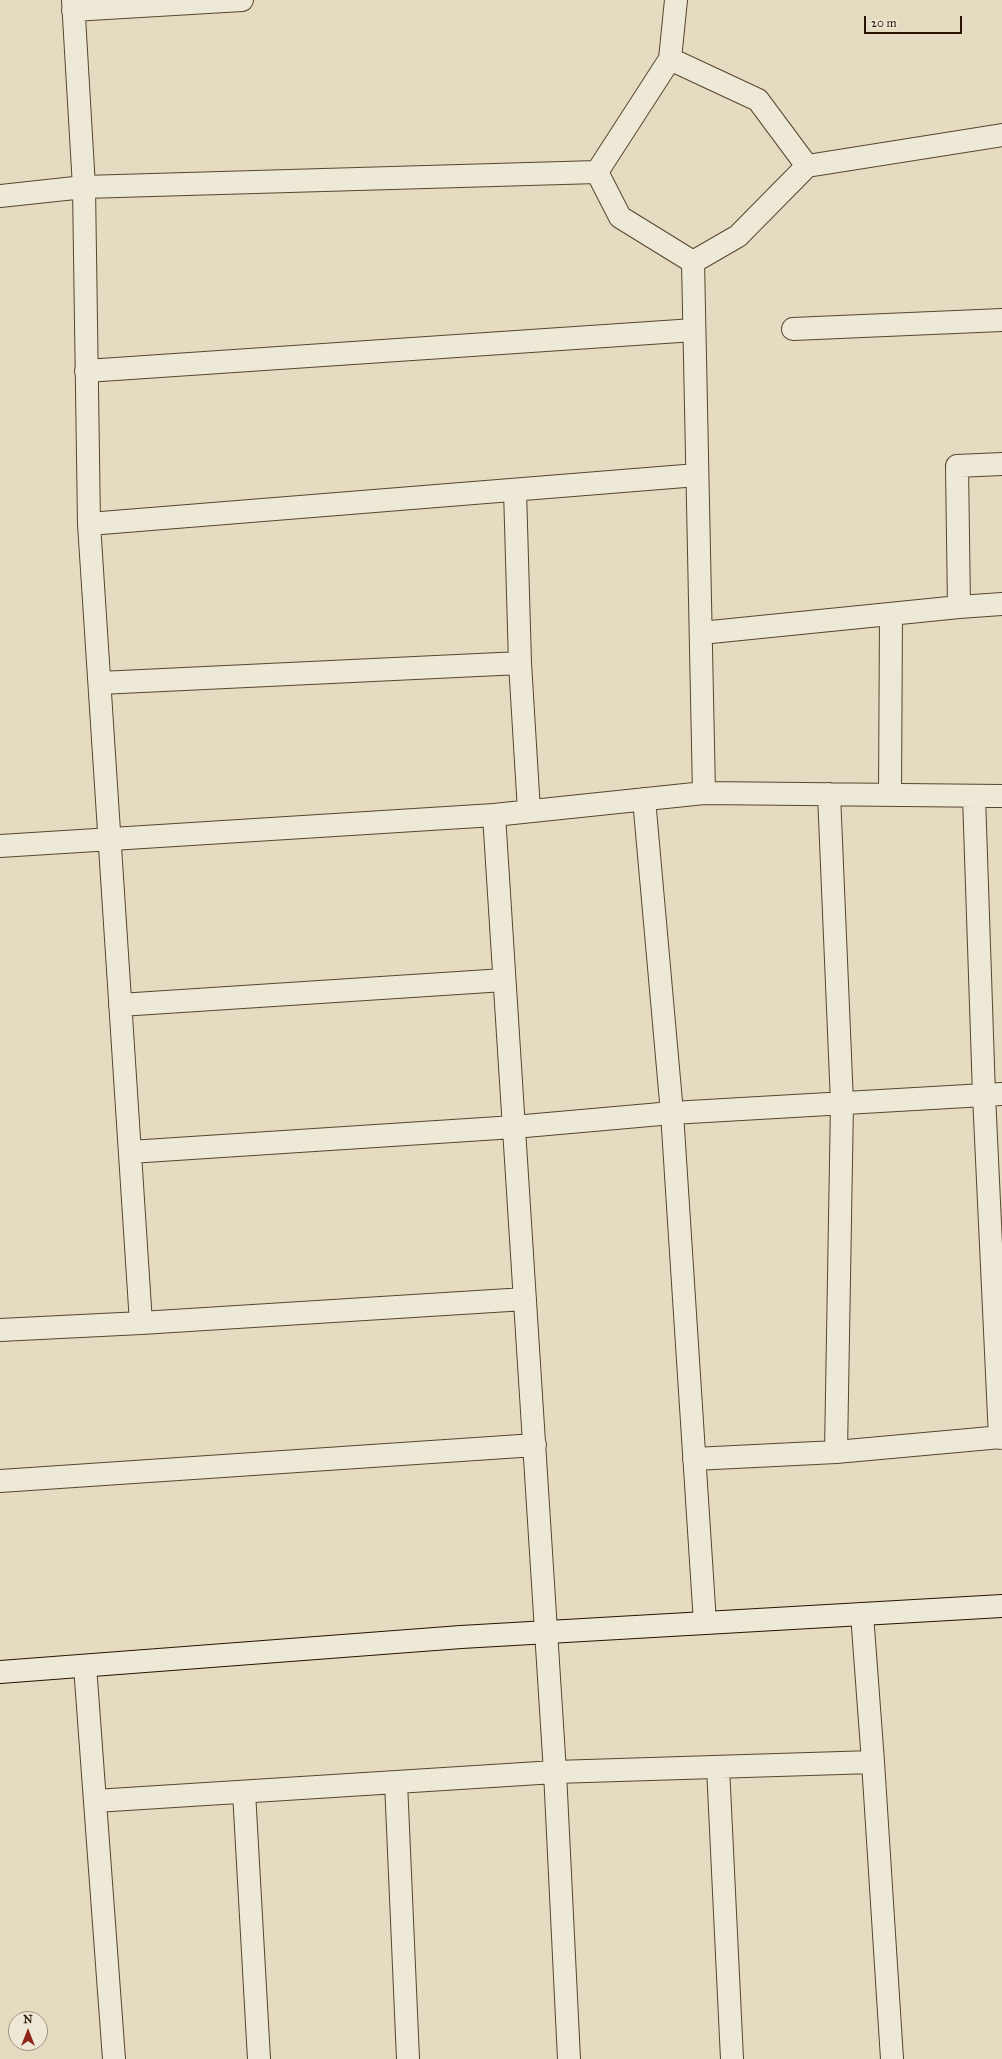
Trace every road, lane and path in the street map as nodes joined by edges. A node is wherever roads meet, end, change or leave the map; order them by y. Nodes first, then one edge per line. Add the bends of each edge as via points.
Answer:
1 (242, 0) edge
2 (676, 0) edge
3 (73, 5) edge
4 (670, 59) junction
5 (1002, 135) edge
6 (807, 166) junction
7 (597, 172) junction
8 (84, 187) junction
9 (0, 196) edge
10 (693, 262) junction
11 (1002, 320) edge
12 (792, 329) dead end
13 (694, 330) junction
14 (86, 371) junction
15 (1002, 464) edge
16 (698, 475) junction
17 (515, 490) junction
18 (90, 524) junction
19 (1002, 604) edge
20 (959, 607) junction
21 (891, 614) junction
22 (701, 633) junction
23 (520, 663) junction
24 (100, 683) junction
25 (704, 793) junction
26 (829, 794) junction
27 (890, 794) junction
28 (974, 796) junction
29 (1002, 796) edge
30 (644, 799) junction
31 (529, 811) junction
32 (494, 815) junction
33 (110, 840) junction
34 (0, 846) edge
35 (504, 980) junction
36 (120, 1005) junction
37 (993, 1094) edge
38 (842, 1103) junction
39 (672, 1113) junction
40 (514, 1127) junction
41 (130, 1152) junction
42 (525, 1299) junction
43 (141, 1323) junction
44 (0, 1330) edge
45 (1001, 1438) edge
46 (534, 1445) junction
47 (836, 1452) junction
48 (694, 1459) junction
49 (0, 1482) edge
50 (1002, 1606) edge
51 (862, 1614) junction
52 (705, 1623) junction
53 (546, 1632) junction
54 (85, 1666) junction
55 (0, 1672) edge
56 (873, 1762) junction
57 (718, 1767) junction
58 (555, 1772) junction
59 (396, 1782) junction
60 (244, 1792) junction
61 (95, 1801) junction
62 (114, 2059) edge
63 (259, 2059) edge
64 (408, 2059) edge
65 (569, 2059) edge
66 (732, 2059) edge
67 (892, 2059) edge

1 - 3 street
2 - 4 street
3 - 8 street
4 - 6 street via 758,100
4 - 7 street
5 - 6 street
6 - 10 street via 738,236
7 - 8 street
7 - 10 street via 620,217
8 - 9 street
8 - 14 street
10 - 13 street
11 - 12 street
13 - 14 street
13 - 16 street
14 - 18 street
15 - 20 street via 957,466
16 - 17 street
16 - 22 street
17 - 18 street
17 - 23 street
18 - 24 street
19 - 20 street
20 - 21 street
21 - 22 street
21 - 27 street
22 - 25 street
23 - 24 street
23 - 31 street
24 - 33 street
25 - 26 street
25 - 30 street
26 - 27 street
26 - 38 street
27 - 28 street
28 - 29 street
28 - 37 street
30 - 31 street
30 - 39 street
31 - 32 street
32 - 33 street
32 - 35 street
33 - 34 street
33 - 36 street
35 - 36 street
35 - 40 street
36 - 41 street
37 - 38 street
37 - 45 street
38 - 39 street
38 - 47 street
39 - 40 street
39 - 48 street
40 - 41 street
40 - 42 street
41 - 43 street
42 - 43 street
42 - 46 street
43 - 44 street
45 - 47 street
46 - 49 street
46 - 53 street
47 - 48 street
48 - 52 street
50 - 51 street
51 - 52 street
51 - 56 street
52 - 53 street
53 - 54 street
53 - 58 street
54 - 55 street
54 - 61 street
56 - 57 street
56 - 67 street
57 - 58 street
57 - 66 street
58 - 59 street
58 - 65 street
59 - 60 street
59 - 64 street
60 - 61 street
60 - 63 street
61 - 62 street

